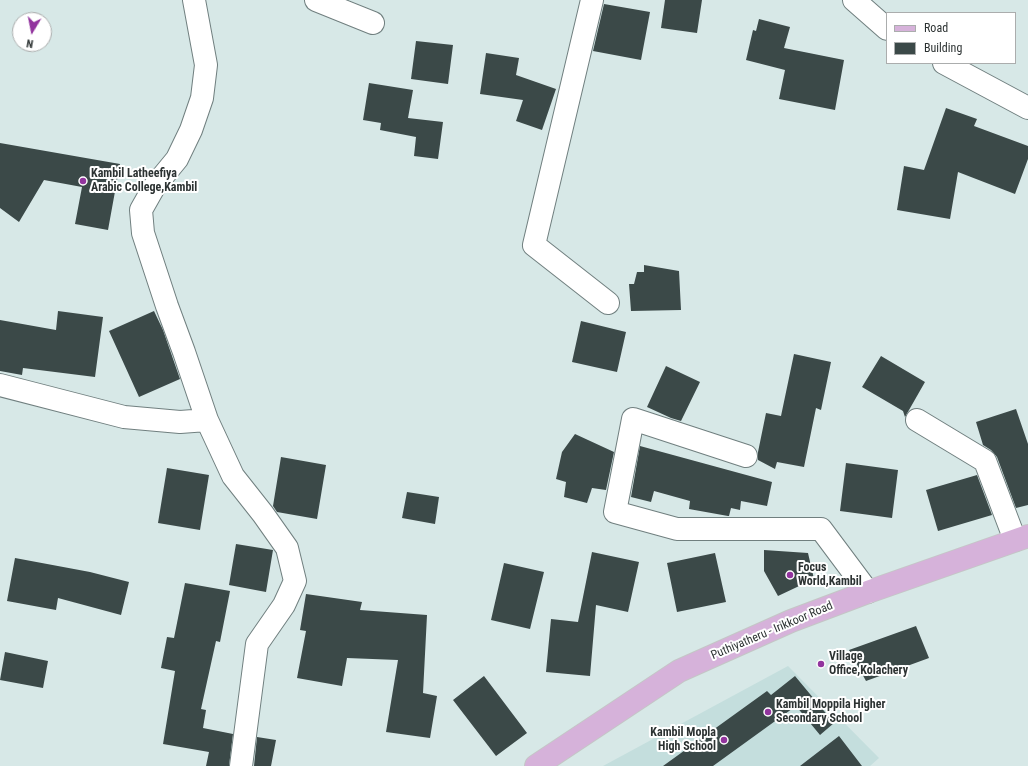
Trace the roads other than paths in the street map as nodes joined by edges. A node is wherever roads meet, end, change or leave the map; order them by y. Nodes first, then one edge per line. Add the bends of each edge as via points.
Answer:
1 (194, 0) edge
2 (316, 0) edge
3 (592, 0) edge
4 (854, 0) edge
5 (373, 23) dead end
6 (886, 28) edge
7 (946, 64) edge
8 (1028, 108) edge
9 (608, 303) dead end
10 (0, 385) edge
11 (207, 420) junction
12 (917, 420) dead end
13 (746, 456) dead end
14 (1022, 538) edge
15 (868, 592) junction
16 (241, 766) edge
17 (536, 766) edge

1 - 11 street via 206,65 202,98 191,130 177,158 154,187 141,210 143,233
2 - 5 street
3 - 9 street via 534,245
4 - 6 street
7 - 8 street
10 - 11 street via 124,416 180,422
11 - 16 street via 233,476 287,548 295,581 284,605 258,644
12 - 14 street via 985,461
13 - 15 street via 633,419 615,512 677,529 821,529
14 - 15 main road, Puthiyatheru - Irikkoor Road
15 - 17 main road, Puthiyatheru - Irikkoor Road via 791,621 678,672

